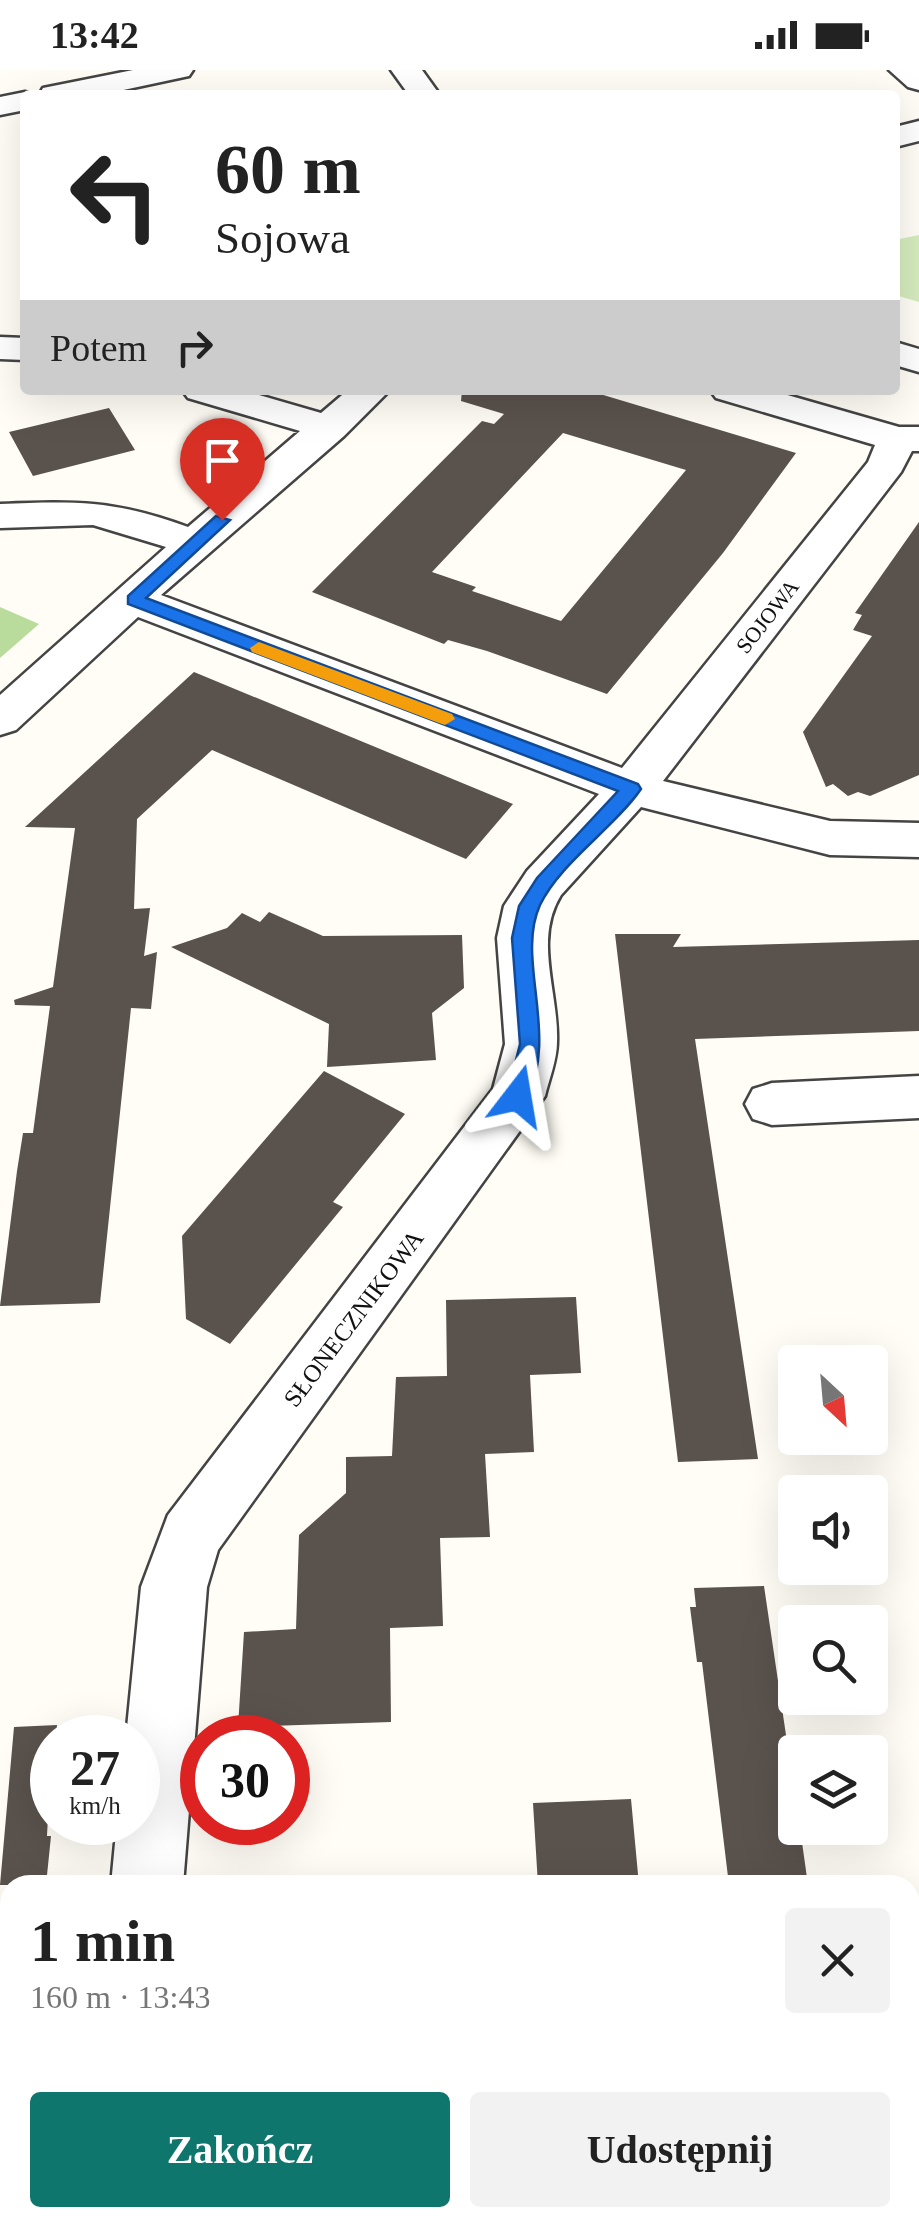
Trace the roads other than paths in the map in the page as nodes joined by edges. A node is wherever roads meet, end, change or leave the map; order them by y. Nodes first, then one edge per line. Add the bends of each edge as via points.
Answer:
1 (178, 70) edge
2 (904, 70) edge
3 (919, 81) edge
4 (79, 90) edge
5 (219, 395) edge
6 (366, 395) edge
7 (747, 395) edge
8 (330, 428) junction
9 (908, 439) edge
10 (0, 516) edge
11 (194, 542) junction
12 (134, 600) junction
13 (0, 720) edge
14 (631, 789) junction
15 (919, 840) edge
16 (919, 1097) edge
17 (772, 1104) dead end
18 (148, 1875) edge

1 - 4 street
2 - 3 street
5 - 8 street
6 - 8 street
7 - 9 street
8 - 11 street
9 - 14 street, SOJOWA
10 - 11 street via 93,513
11 - 12 street
12 - 13 street
12 - 14 street
14 - 15 street via 830,838
14 - 18 street, SŁONECZNIKOWA via 530,906 522,938 531,1044 518,1096 191,1536 174,1587
16 - 17 street

